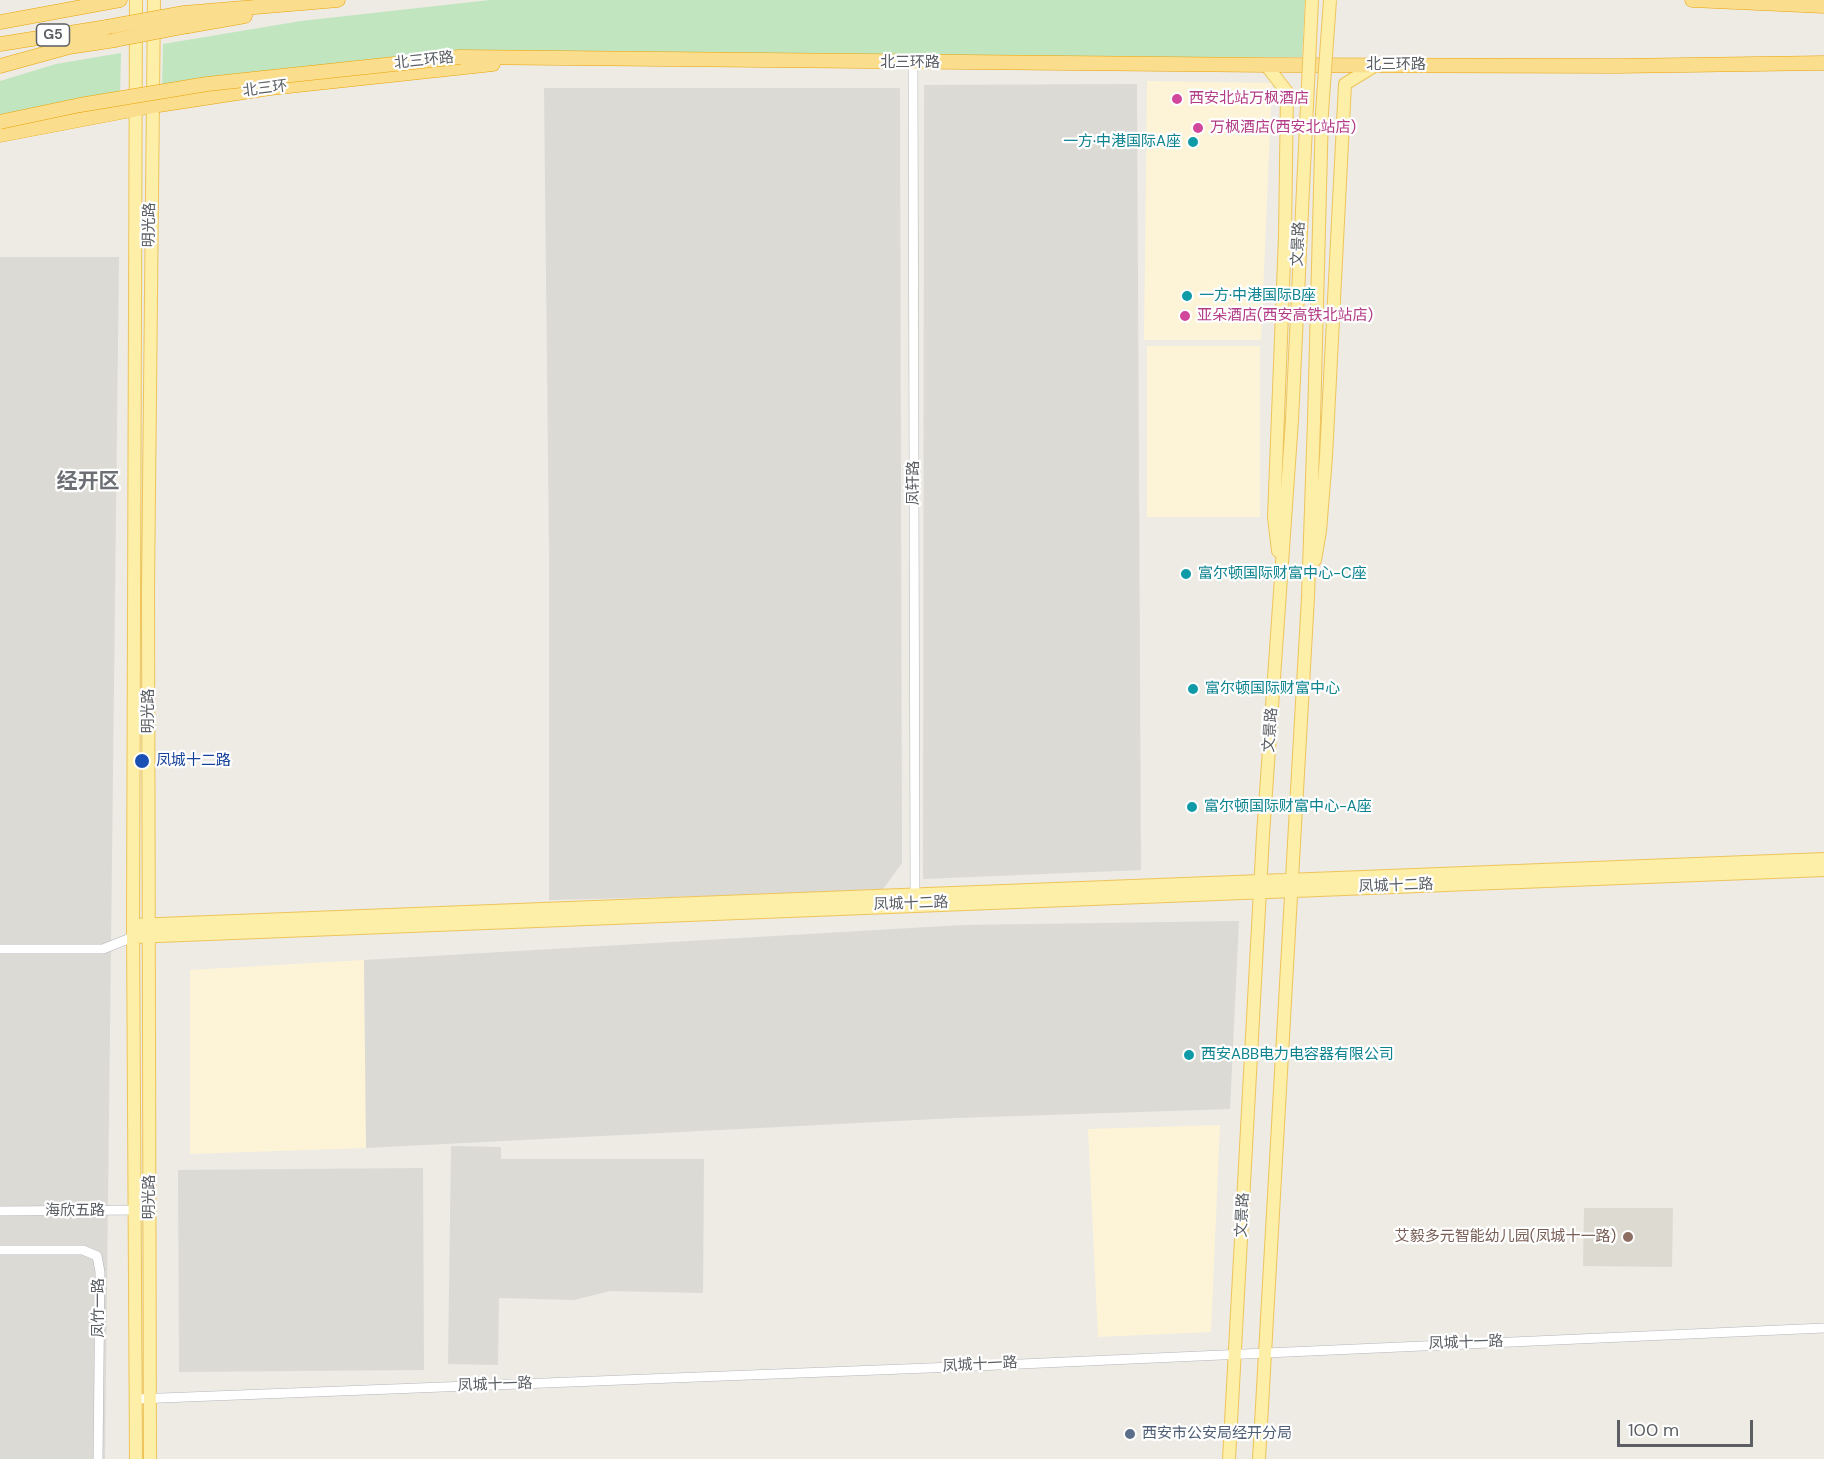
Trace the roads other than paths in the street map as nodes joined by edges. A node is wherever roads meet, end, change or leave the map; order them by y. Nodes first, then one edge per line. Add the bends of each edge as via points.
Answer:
1 (120, 0) edge
2 (136, 0) edge
3 (154, 0) edge
4 (338, 0) edge
5 (1312, 0) edge
6 (1330, 0) edge
7 (1692, 0) edge
8 (1824, 6) edge
9 (186, 20) junction
10 (0, 22) edge
11 (0, 44) edge
12 (533, 59) junction
13 (913, 63) junction
14 (1824, 63) edge
15 (1266, 65) junction
16 (1376, 65) junction
17 (0, 66) edge
18 (152, 106) junction
19 (135, 109) junction
20 (0, 122) edge
21 (0, 135) edge
22 (1282, 579) junction
23 (1308, 597) junction
24 (1824, 859) edge
25 (1824, 870) edge
26 (1290, 885) junction
27 (1261, 887) junction
28 (915, 899) junction
29 (150, 930) junction
30 (133, 931) junction
31 (0, 949) edge
32 (136, 1210) junction
33 (150, 1210) junction
34 (0, 1211) edge
35 (0, 1250) edge
36 (1824, 1328) edge
37 (1265, 1352) junction
38 (1235, 1353) junction
39 (136, 1399) junction
40 (150, 1399) junction
41 (98, 1459) edge
42 (136, 1459) edge
43 (150, 1459) edge
44 (1229, 1459) edge
45 (1259, 1459) edge

1 - 10 highway, G5
2 - 19 main road, 明光路
3 - 18 main road, 明光路
4 - 9 highway, G5
5 - 22 main road, 文景路, bridge
6 - 23 main road, 文景路, bridge via 1322,111
7 - 8 highway
9 - 11 highway, G5, bridge via 107,27
9 - 17 highway, bridge
12 - 13 highway, 北三环路
12 - 18 highway, 北三环 via 270,88
12 - 20 highway, 北三环路, bridge via 460,57 207,84
13 - 15 highway, 北三环路
13 - 28 street, 凤轩路
14 - 16 highway, 北三环路
15 - 16 highway, 北三环路
15 - 22 main road via 1287,92 1274,517
16 - 23 main road via 1345,84 1326,457 1320,531
18 - 19 highway, 北三环
18 - 29 main road, 明光路
19 - 21 highway, 北三环
19 - 30 main road, 明光路
22 - 27 main road, 文景路
23 - 26 main road, 文景路
24 - 26 main road, 凤城十二路
25 - 26 main road, 凤城十二路
26 - 27 main road, 凤城十二路
26 - 37 main road, 文景路
27 - 28 main road, 凤城十二路
27 - 38 main road, 文景路
28 - 29 main road, 凤城十二路
29 - 30 main road, 凤城十二路
29 - 33 main road, 明光路
30 - 31 street, 凤城十二路 via 103,949
30 - 32 main road, 明光路
32 - 33 street, 海欣五路
32 - 34 street, 海欣五路
32 - 39 main road, 明光路
33 - 40 main road, 明光路
35 - 41 street, 凤竹一路 via 83,1250 97,1256
36 - 37 street, 凤城十一路
37 - 38 street, 凤城十一路
37 - 45 main road, 文景路
38 - 40 street, 凤城十一路
38 - 44 main road, 文景路
39 - 40 street, 凤城十一路
39 - 42 main road, 明光路
40 - 43 main road, 明光路

